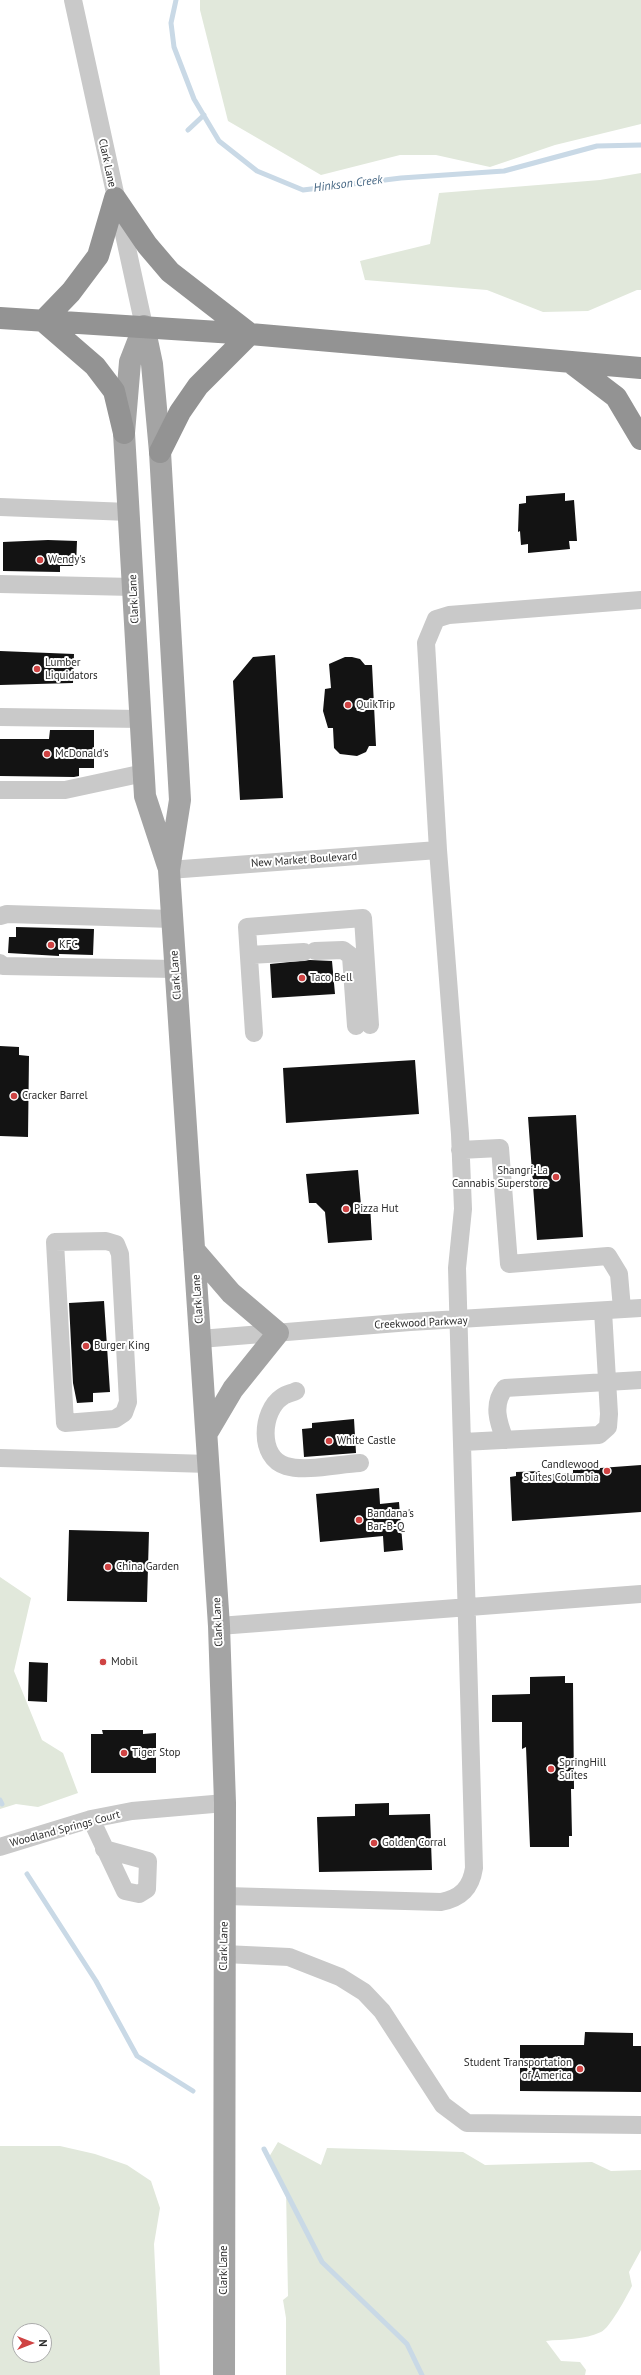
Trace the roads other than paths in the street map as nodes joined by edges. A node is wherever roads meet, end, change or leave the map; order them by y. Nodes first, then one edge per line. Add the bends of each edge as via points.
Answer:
1 (73, 0) edge
2 (115, 198) junction
3 (0, 318) edge
4 (43, 321) junction
5 (144, 326) junction
6 (250, 334) junction
7 (570, 362) junction
8 (641, 368) edge
9 (124, 433) junction
10 (641, 439) edge
11 (160, 452) junction
12 (0, 507) edge
13 (129, 512) junction
14 (0, 584) edge
15 (133, 587) junction
16 (641, 600) edge
17 (0, 717) edge
18 (141, 719) junction
19 (144, 773) junction
20 (0, 790) edge
21 (438, 850) junction
22 (169, 870) junction
23 (0, 916) edge
24 (172, 919) junction
25 (249, 956) junction
26 (0, 963) edge
27 (175, 969) junction
28 (254, 1033) dead end
29 (460, 1150) junction
30 (194, 1250) junction
31 (641, 1308) edge
32 (622, 1309) junction
33 (603, 1311) junction
34 (460, 1321) junction
35 (278, 1333) junction
36 (200, 1339) junction
37 (124, 1344) joint
38 (641, 1380) edge
39 (607, 1382) junction
40 (296, 1391) dead end
41 (207, 1432) junction
42 (505, 1440) junction
43 (463, 1442) junction
44 (0, 1458) edge
45 (360, 1463) dead end
46 (209, 1464) junction
47 (641, 1594) edge
48 (468, 1607) junction
49 (219, 1626) junction
50 (225, 1802) junction
51 (91, 1819) junction
52 (0, 1847) edge
53 (104, 1849) dead end
54 (225, 1896) junction
55 (224, 1954) junction
56 (641, 2125) edge
57 (224, 2375) edge

1 - 2 street, Clark Lane
2 - 4 highway via 98,256 71,292
2 - 5 street, Clark Lane
2 - 6 highway via 170,272
3 - 4 highway
4 - 5 highway
4 - 9 highway via 95,366 114,391
5 - 6 highway
5 - 9 main road, Clark Lane via 130,362
5 - 11 main road, Clark Lane via 152,364
6 - 7 highway
6 - 11 highway via 198,386 180,412
7 - 8 highway
7 - 10 highway via 616,397
9 - 13 main road, Clark Lane
11 - 22 main road, Clark Lane via 180,800
12 - 13 street
13 - 15 main road, Clark Lane
14 - 15 street
15 - 18 main road, Clark Lane
16 - 21 street via 449,615 436,619 426,642
17 - 18 street
18 - 19 main road, Clark Lane
19 - 20 street via 66,790
19 - 22 main road, Clark Lane via 145,796
21 - 22 street, New Market Boulevard
21 - 29 street
22 - 24 main road, Clark Lane
23 - 24 street via 7,914
24 - 27 main road, Clark Lane
25 - 25 street via 343,950 351,956 363,1026 363,918 247,927
25 - 28 street
26 - 27 street via 3,966
27 - 30 main road, Clark Lane
29 - 32 street via 500,1148 509,1264 608,1256 619,1274
29 - 34 street via 463,1209 457,1268
30 - 35 main road via 231,1293
30 - 36 main road, Clark Lane
31 - 32 street, Creekwood Parkway
32 - 33 street, Creekwood Parkway
33 - 34 street, Creekwood Parkway
33 - 39 street
34 - 35 street, Creekwood Parkway via 410,1322
34 - 43 street
35 - 36 street, Creekwood Parkway
35 - 41 main road via 233,1389
36 - 41 main road, Clark Lane
37 - 37 street via 120,1254 116,1244 106,1241 55,1242 66,1422 115,1419 124,1412 128,1402
38 - 39 street
39 - 42 street via 608,1426 600,1435
39 - 42 street via 505,1388 499,1396 497,1411
40 - 45 street via 282,1397 273,1407 267,1420 269,1453 278,1463 287,1466
41 - 46 main road, Clark Lane
42 - 43 street
43 - 48 street
44 - 46 street
46 - 49 main road, Clark Lane
47 - 48 street
48 - 49 street
48 - 54 street via 474,1868 472,1880 464,1893 453,1900 441,1902
49 - 50 main road, Clark Lane
50 - 51 street, Woodland Springs Court via 132,1811
50 - 54 main road, Clark Lane
51 - 52 street, Woodland Springs Court
51 - 53 street
54 - 55 main road, Clark Lane
55 - 56 street via 289,1957 340,1977 364,1992 382,2011 443,2105 467,2123
55 - 57 main road, Clark Lane

